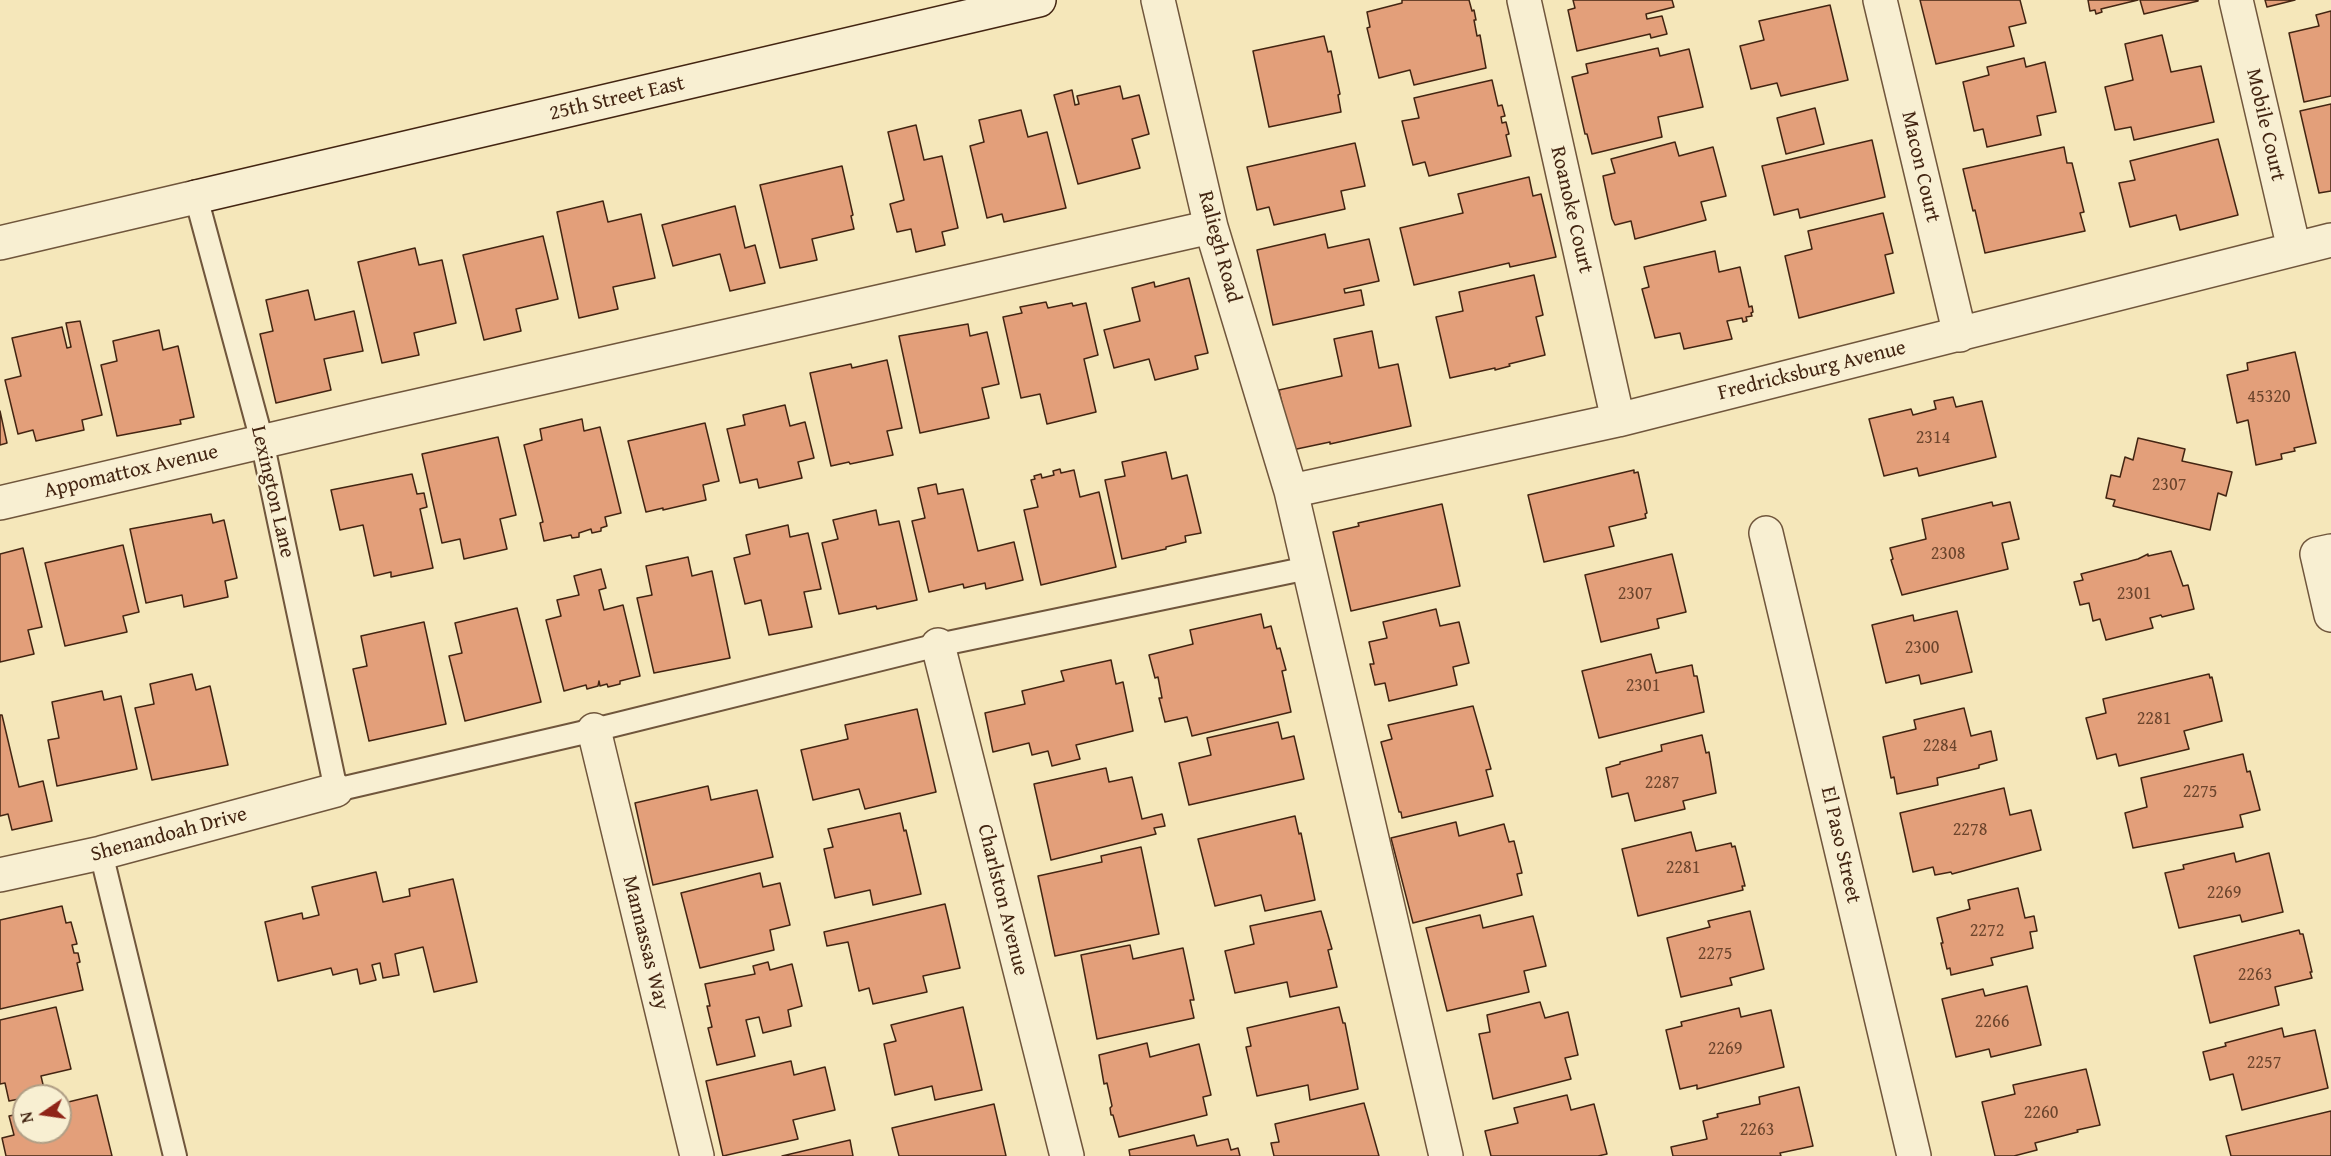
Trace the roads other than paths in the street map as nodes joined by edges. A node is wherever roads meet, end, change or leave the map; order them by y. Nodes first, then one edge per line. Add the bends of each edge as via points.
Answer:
1 (1039, 0) edge
2 (1158, 0) edge
3 (1524, 0) edge
4 (1880, 0) edge
5 (2236, 0) edge
6 (196, 197) junction
7 (1211, 227) junction
8 (2331, 240) edge
9 (0, 243) edge
10 (2294, 249) junction
11 (1960, 334) junction
12 (1618, 420) junction
13 (262, 441) junction
14 (1291, 491) junction
15 (0, 503) edge
16 (1766, 533) dead end
17 (2324, 553) edge
18 (1308, 568) junction
19 (2331, 615) edge
20 (938, 645) junction
21 (594, 730) junction
22 (336, 790) junction
23 (101, 853) junction
24 (0, 875) edge
25 (175, 1156) edge
26 (697, 1156) edge
27 (1067, 1156) edge
28 (1446, 1156) edge
29 (1914, 1156) edge

1 - 6 street, 25th Street East
2 - 7 street, Raliegh Road
3 - 12 street, Roanoke Court
4 - 11 street, Macon Court
5 - 10 street, Mobile Court
6 - 9 street, 25th Street East
6 - 13 lane, Lexington Lane
7 - 13 street, Appomattox Avenue
7 - 14 street, Raliegh Road
8 - 10 street, Fredricksburg Avenue
10 - 11 street, Fredricksburg Avenue
11 - 12 street, Fredricksburg Avenue
12 - 14 street, Fredricksburg Avenue
13 - 15 street, Appomattox Avenue
13 - 22 lane, Lexington Lane
14 - 18 street, Raliegh Road
16 - 29 street, El Paso Street
17 - 19 street
18 - 20 lane
18 - 28 street, Raliegh Road
20 - 21 lane
20 - 27 street, Charlston Avenue
21 - 22 lane
21 - 26 street, Mannassas Way
22 - 23 street, Shenandoah Drive
23 - 24 street, Shenandoah Drive
23 - 25 lane

